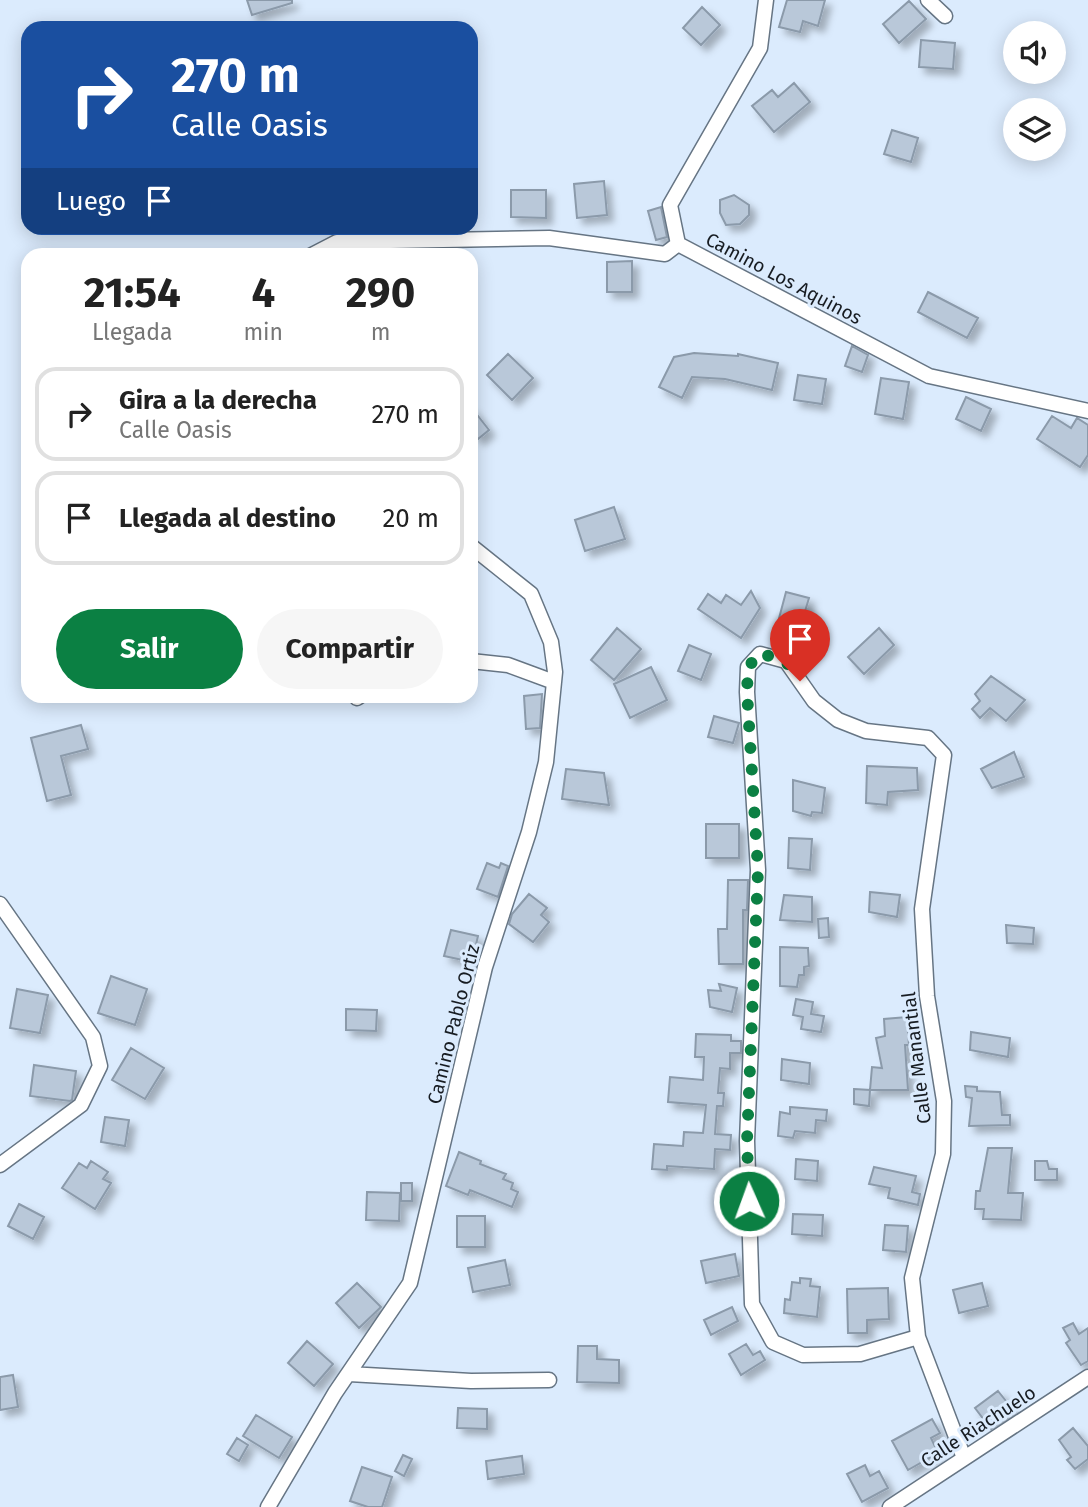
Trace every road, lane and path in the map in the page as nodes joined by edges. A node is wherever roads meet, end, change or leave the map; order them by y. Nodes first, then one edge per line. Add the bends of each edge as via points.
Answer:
1 (766, 0) edge
2 (928, 0) edge
3 (945, 16) dead end
4 (678, 244) junction
5 (325, 248) edge
6 (1088, 411) edge
7 (478, 551) edge
8 (478, 662) edge
9 (554, 682) junction
10 (0, 904) edge
11 (0, 1165) edge
12 (918, 1337) junction
13 (349, 1374) junction
14 (1088, 1377) edge
15 (549, 1380) dead end
16 (964, 1458) junction
17 (268, 1507) edge
18 (890, 1507) edge

1 - 4 street, Camino Los Aquinos via 760,48 670,205
2 - 3 street
4 - 5 street via 665,254 549,238 337,242
4 - 6 street, Camino Los Aquinos via 929,376
7 - 9 street, Camino Pablo Ortiz via 531,593 551,642
8 - 9 street via 508,665
9 - 13 street, Camino Pablo Ortiz via 546,762 526,843 485,967 410,1283
10 - 11 street via 93,1037 100,1066 81,1105
12 - 12 street, Calle Manantial via 912,1278 943,1154 944,1101 927,996 922,909 944,755 928,738 866,731 838,720 814,701 786,662 760,653 748,667 747,692 758,870 747,1141 752,1304 773,1342 803,1355 860,1354
12 - 16 street, Calle Manantial
13 - 15 street
13 - 17 street, Camino Pablo Ortiz
14 - 16 street, Calle Riachuelo
16 - 18 street, Calle Riachuelo

